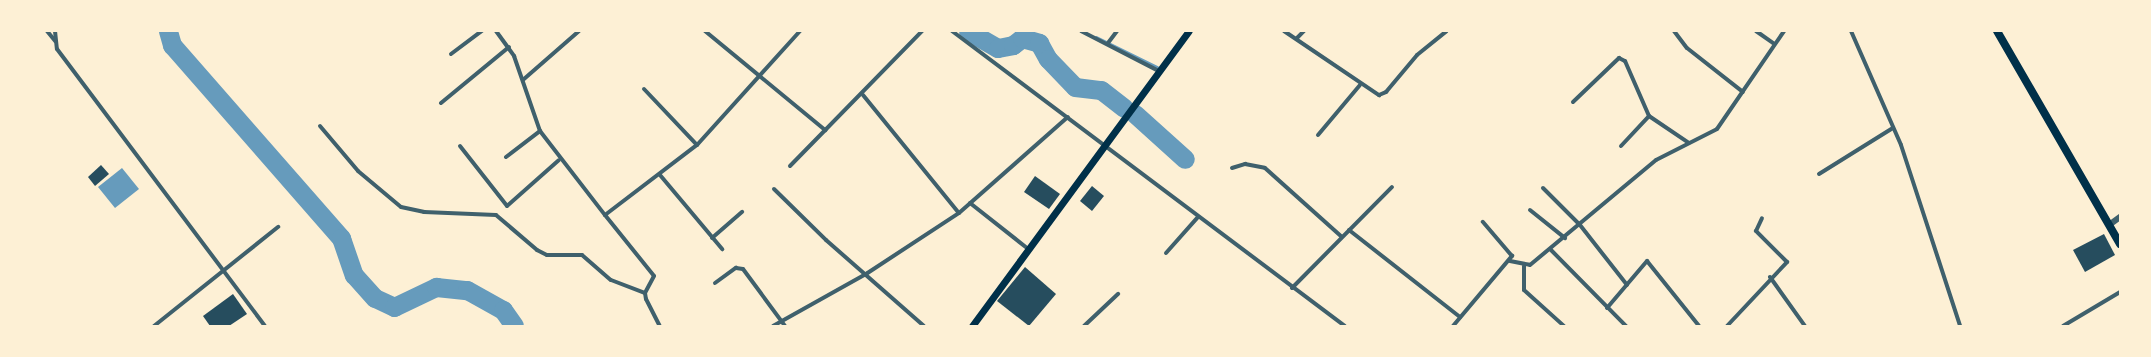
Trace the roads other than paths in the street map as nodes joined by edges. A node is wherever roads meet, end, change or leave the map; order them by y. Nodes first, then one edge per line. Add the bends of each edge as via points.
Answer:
1 (48, 31) edge
2 (55, 31) edge
3 (482, 31) edge
4 (496, 31) edge
5 (579, 31) edge
6 (705, 31) edge
7 (800, 31) edge
8 (922, 31) edge
9 (952, 31) edge
10 (1081, 31) edge
11 (1117, 31) edge
12 (1189, 31) edge
13 (1284, 31) edge
14 (1304, 31) edge
15 (1447, 31) edge
16 (1674, 31) edge
17 (1756, 31) edge
18 (1784, 31) edge
19 (1851, 31) edge
20 (1997, 31) edge
21 (1297, 38) junction
22 (55, 41) junction
23 (1108, 43) junction
24 (1773, 43) junction
25 (509, 47) junction
26 (451, 54) dead end
27 (1157, 70) junction
28 (762, 76) junction
29 (524, 80) junction
30 (1360, 85) junction
31 (644, 89) dead end
32 (1743, 92) junction
33 (863, 95) junction
34 (1573, 102) dead end
35 (441, 103) dead end
36 (1649, 116) junction
37 (1068, 117) junction
38 (320, 126) dead end
39 (1893, 128) junction
40 (825, 130) junction
41 (540, 131) junction
42 (1318, 135) dead end
43 (1688, 143) junction
44 (460, 146) dead end
45 (697, 146) junction
46 (1105, 146) junction
47 (1621, 146) dead end
48 (506, 157) dead end
49 (559, 160) junction
50 (790, 166) dead end
51 (1232, 168) dead end
52 (1818, 174) dead end
53 (660, 175) junction
54 (1392, 187) dead end
55 (1543, 188) dead end
56 (774, 189) dead end
57 (970, 203) junction
58 (1530, 210) dead end
59 (742, 212) dead end
60 (959, 213) junction
61 (605, 216) junction
62 (1198, 217) junction
63 (2120, 217) edge
64 (1762, 218) dead end
65 (1483, 222) dead end
66 (1580, 225) junction
67 (2109, 225) junction
68 (278, 227) dead end
69 (1349, 230) junction
70 (1342, 237) junction
71 (712, 238) junction
72 (1565, 238) junction
73 (2120, 244) edge
74 (1027, 248) junction
75 (722, 249) dead end
76 (1551, 250) junction
77 (1166, 253) dead end
78 (1510, 261) junction
79 (1524, 266) junction
80 (226, 271) junction
81 (866, 274) junction
82 (1770, 277) junction
83 (715, 283) dead end
84 (1627, 285) junction
85 (1292, 288) junction
86 (2120, 292) edge
87 (645, 293) junction
88 (1118, 294) dead end
89 (1606, 308) junction
90 (1460, 317) junction
91 (780, 322) junction
92 (154, 326) edge
93 (265, 326) edge
94 (660, 326) edge
95 (773, 326) edge
96 (785, 326) edge
97 (924, 326) edge
98 (972, 326) edge
99 (1084, 326) edge
100 (1345, 326) edge
101 (1453, 326) edge
102 (1564, 326) edge
103 (1626, 326) edge
104 (1699, 326) edge
105 (1727, 326) edge
106 (1804, 326) edge
107 (1960, 326) edge
108 (2063, 326) edge

1 - 22 street
2 - 22 street
3 - 26 street
4 - 25 street
5 - 29 street
6 - 28 street
7 - 28 street
8 - 33 street
9 - 37 street
10 - 23 street
11 - 23 street
12 - 27 main road
13 - 21 street
14 - 21 street
15 - 30 street via 1417,55 1383,95 1375,95
16 - 32 street via 1687,48
17 - 24 street
18 - 24 street
19 - 39 street
20 - 67 main road
21 - 30 street
22 - 80 street via 168,198
23 - 27 street
24 - 32 street
25 - 29 street
25 - 35 street
27 - 46 main road
28 - 40 street
28 - 45 street
29 - 41 street via 526,97
30 - 42 street
31 - 45 street
32 - 43 street via 1726,120 1708,137
33 - 40 street
33 - 60 street
34 - 36 street via 1619,58 1625,61
36 - 43 street
36 - 47 street
37 - 46 street
37 - 57 street
38 - 87 street via 358,171 401,207 432,213 496,215 537,250 553,256 582,255 611,280
39 - 52 street
39 - 107 street via 1917,188
40 - 50 street
41 - 48 street
41 - 49 street
43 - 66 street via 1656,160
44 - 49 street via 507,206
45 - 53 street
46 - 62 street
46 - 74 main road
49 - 61 street
51 - 70 street via 1245,164 1265,168
53 - 61 street
53 - 71 street
54 - 69 street
55 - 66 street
56 - 81 street via 826,240
57 - 60 street
57 - 74 street
58 - 72 street
59 - 71 street
60 - 81 street
61 - 87 street via 654,276
62 - 77 street
62 - 85 street
63 - 67 street
64 - 82 street via 1756,231 1787,262
65 - 78 street via 1510,249
66 - 72 street
66 - 84 street
67 - 73 main road
68 - 80 street
69 - 70 street
69 - 90 street
70 - 85 street
71 - 75 street
72 - 76 street
74 - 98 main road
76 - 79 street
76 - 89 street
78 - 79 street
78 - 90 street
79 - 102 street via 1524,290
80 - 92 street
80 - 93 street
81 - 91 street
81 - 97 street
82 - 105 street
82 - 106 street
83 - 91 street via 736,268 742,269
84 - 89 street
84 - 104 street via 1647,261
85 - 100 street
86 - 108 street
87 - 94 street
88 - 99 street
89 - 103 street
90 - 101 street
91 - 95 street
91 - 96 street

